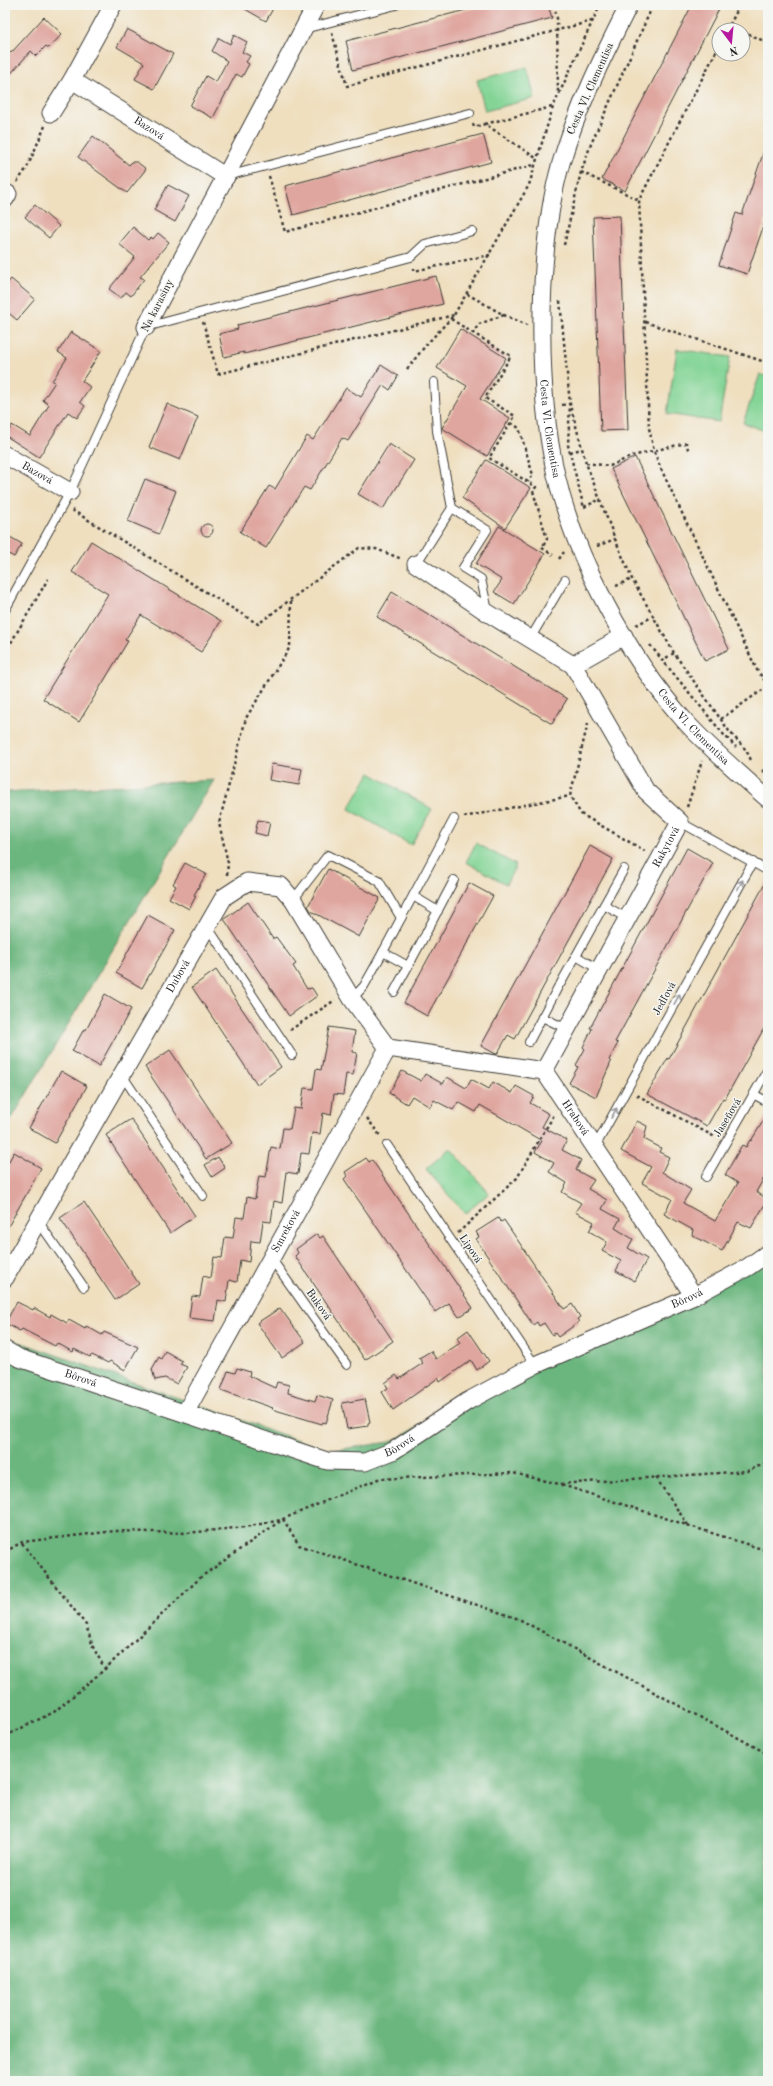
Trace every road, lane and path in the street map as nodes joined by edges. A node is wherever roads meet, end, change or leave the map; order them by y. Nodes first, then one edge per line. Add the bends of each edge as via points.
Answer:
1 (112, 5) edge
2 (316, 5) edge
3 (396, 5) edge
4 (554, 5) edge
5 (600, 5) edge
6 (629, 5) edge
7 (653, 5) edge
8 (740, 5) edge
9 (592, 21) junction
10 (732, 22) edge
11 (329, 23) junction
12 (303, 29) junction
13 (557, 31) junction
14 (751, 36) edge
15 (768, 44) edge
16 (711, 61) edge
17 (72, 80) junction
18 (558, 96) junction
19 (553, 107) junction
20 (51, 113) joint
21 (470, 113) joint
22 (485, 124) junction
23 (536, 158) junction
24 (534, 165) junction
25 (266, 166) junction
26 (581, 172) junction
27 (226, 176) junction
28 (7, 196) edge
29 (639, 200) junction
30 (472, 231) dead end
31 (562, 250) dead end
32 (490, 254) junction
33 (411, 257) junction
34 (467, 294) junction
35 (559, 296) dead end
36 (201, 314) junction
37 (454, 315) junction
38 (504, 315) junction
39 (451, 319) junction
40 (645, 322) junction
41 (527, 326) dead end
42 (146, 327) junction
43 (473, 333) junction
44 (768, 363) edge
45 (407, 369) dead end
46 (434, 382) dead end
47 (570, 404) junction
48 (545, 407) junction
49 (511, 423) junction
50 (582, 449) junction
51 (654, 451) junction
52 (570, 452) junction
53 (689, 452) dead end
54 (5, 455) edge
55 (586, 463) junction
56 (528, 482) junction
57 (67, 498) junction
58 (601, 499) junction
59 (584, 507) junction
60 (452, 508) junction
61 (586, 514) dead end
62 (615, 539) junction
63 (595, 540) dead end
64 (597, 546) junction
65 (564, 552) dead end
66 (600, 553) dead end
67 (553, 554) dead end
68 (559, 559) dead end
69 (416, 564) junction
70 (48, 579) dead end
71 (613, 579) dead end
72 (632, 579) junction
73 (565, 580) dead end
74 (616, 586) junction
75 (619, 592) dead end
76 (292, 599) junction
77 (5, 610) edge
78 (488, 613) junction
79 (654, 616) junction
80 (633, 619) dead end
81 (630, 630) junction
82 (640, 631) dead end
83 (530, 639) junction
84 (649, 643) dead end
85 (5, 653) edge
86 (674, 653) junction
87 (661, 661) junction
88 (573, 665) junction
89 (768, 686) edge
90 (594, 703) junction
91 (721, 719) junction
92 (729, 731) junction
93 (724, 735) junction
94 (704, 755) dead end
95 (752, 762) junction
96 (768, 775) edge
97 (570, 796) junction
98 (768, 799) edge
99 (682, 818) junction
100 (454, 819) joint
101 (660, 860) junction
102 (753, 862) junction
103 (624, 869) dead end
104 (768, 870) edge
105 (454, 880) dead end
106 (413, 896) junction
107 (224, 897) junction
108 (293, 900) junction
109 (604, 906) junction
110 (438, 911) junction
111 (401, 918) junction
112 (628, 919) junction
113 (207, 926) junction
114 (383, 952) junction
115 (576, 956) junction
116 (408, 966) junction
117 (600, 970) junction
118 (394, 992) dead end
119 (350, 995) junction
120 (542, 1017) junction
121 (567, 1029) junction
122 (280, 1036) junction
123 (529, 1042) dead end
124 (388, 1048) junction
125 (292, 1055) dead end
126 (768, 1069) edge
127 (544, 1071) junction
128 (122, 1075) junction
129 (627, 1090) junction
130 (755, 1095) junction
131 (563, 1099) junction
132 (768, 1102) edge
133 (357, 1104) junction
134 (726, 1143) junction
135 (387, 1145) joint
136 (595, 1147) junction
137 (706, 1177) dead end
138 (203, 1196) dead end
139 (38, 1221) junction
140 (451, 1240) junction
141 (768, 1253) edge
142 (271, 1258) junction
143 (5, 1278) edge
144 (84, 1287) dead end
145 (694, 1296) junction
146 (5, 1350) edge
147 (347, 1365) dead end
148 (535, 1365) junction
149 (185, 1413) junction
150 (768, 1462) edge
151 (656, 1478) junction
152 (560, 1484) junction
153 (283, 1519) junction
154 (689, 1525) junction
155 (22, 1542) junction
156 (768, 1550) edge
157 (5, 1552) edge
158 (105, 1669) junction
159 (5, 1736) edge
160 (768, 1754) edge

1 - 17 street
2 - 12 street, Na karasiny
3 - 11 lane
4 - 13 path
5 - 9 path
6 - 48 street, Cesta Vl. Clementisa via 575,120 550,211 543,264 541,336
7 - 26 path
8 - 10 path
9 - 13 path
9 - 18 path
11 - 12 lane
11 - 13 path via 347,86
12 - 27 street, Na karasiny
13 - 18 path
14 - 15 path
16 - 29 path
17 - 20 street
17 - 27 street, Bazová
18 - 19 path
19 - 22 path
19 - 23 path
20 - 28 path via 27,168
21 - 22 path via 474,127
21 - 25 lane
22 - 23 path
23 - 24 path
24 - 25 path via 285,232
24 - 32 path via 529,185
25 - 27 lane
26 - 29 path
26 - 31 path
27 - 42 street, Na karasiny
29 - 40 path
30 - 33 lane via 425,244
32 - 33 path via 414,271
32 - 34 path
33 - 36 lane
34 - 37 path
34 - 38 path
35 - 47 path
36 - 37 path via 218,374
36 - 42 lane
37 - 39 path
38 - 41 path
38 - 43 path via 479,324
39 - 43 path
39 - 45 path
40 - 44 path
40 - 51 path via 649,428
42 - 57 lane, Na karasiny
43 - 49 path via 511,356 485,398 515,416
46 - 60 lane via 437,431
47 - 48 path
47 - 50 path
47 - 52 path
48 - 81 street, Cesta Vl. Clementisa via 556,476 574,531 594,582
49 - 56 path via 519,428 530,460 533,475
49 - 56 path via 489,458
50 - 52 path
50 - 55 path
51 - 53 path via 686,443
51 - 55 path via 632,456 610,466
51 - 89 path via 756,670
52 - 59 path
54 - 57 street, Bazová
55 - 58 path
56 - 67 path via 536,487 533,491 547,539 542,548
57 - 76 path via 258,624
57 - 77 lane, Na karasiny
58 - 59 path
58 - 62 path
59 - 61 path
60 - 69 lane
60 - 78 lane via 487,530 463,568 481,579
62 - 64 path
62 - 72 path
63 - 64 path
64 - 66 path
65 - 68 path
69 - 76 path via 376,549 359,548
69 - 78 street
70 - 85 path
71 - 74 path
72 - 74 path
72 - 79 path
73 - 83 lane
74 - 75 path
76 - 107 path via 290,647 246,718 219,823 228,863
78 - 83 street
79 - 81 path
79 - 86 path
80 - 81 path
81 - 82 path
81 - 88 street
81 - 98 street, Cesta Vl. Clementisa via 657,685 683,718 711,748
83 - 88 street
84 - 87 path
86 - 87 path
86 - 91 path
87 - 93 path
88 - 90 street, Rakytová
89 - 91 path
90 - 97 path
90 - 99 street, Rakytová via 646,791
91 - 92 path
92 - 93 path
92 - 95 path via 746,750
93 - 95 path
94 - 99 path
95 - 96 path
97 - 100 path
97 - 101 path via 581,814
99 - 101 street, Rakytová
99 - 102 lane
100 - 106 lane
101 - 112 street, Rakytová
102 - 104 lane
129 -> 102 lane, Jedľová
103 - 109 lane
105 - 110 lane
106 - 110 lane
106 - 111 lane
107 - 108 street, Dubová via 247,882 281,886
107 - 113 street, Dubová
108 - 111 lane via 328,855 379,881
108 - 119 street, Dubová
109 - 112 lane
109 - 115 lane
110 - 116 lane
111 - 114 lane
112 - 117 street, Rakytová
113 - 122 lane
113 - 128 street, Dubová
114 - 116 lane
114 - 119 lane via 364,986
115 - 117 lane
115 - 120 lane
116 - 118 lane
117 - 121 street, Rakytová
119 - 122 path
119 - 124 street, Dubová
120 - 121 lane
120 - 123 lane
121 - 127 street, Rakytová
122 - 125 lane
124 - 127 street
124 - 133 street, Smreková
126 - 130 lane, Jaseňová
127 - 131 street, Hrabová
128 - 138 lane
128 - 139 street, Dubová
129 - 134 path
136 -> 129 lane, Jedľová
130 - 132 lane
130 - 134 lane, Jaseňová
131 - 136 street, Hrabová
131 - 140 path via 517,1178
133 - 135 path
133 - 142 street, Smreková
134 - 137 lane, Jaseňová
135 - 140 lane, Lipová
136 - 145 street, Hrabová
139 - 143 street, Dubová
139 - 144 lane
140 - 148 lane, Lipová
141 - 145 street, Bôrová via 748,1268
142 - 147 lane, Buková
142 - 149 street, Smreková
145 - 148 street, Bôrová
146 - 149 street, Bôrová via 19,1358
148 - 149 street, Bôrová via 468,1401 393,1451 364,1462 328,1461
150 - 151 path via 748,1471
151 - 152 path
151 - 154 path
152 - 153 path via 513,1473 378,1479
152 - 154 path
153 - 155 path via 245,1527 187,1533 115,1531
153 - 158 path via 202,1577
153 - 160 path via 299,1545 519,1620
154 - 156 path
155 - 157 path
155 - 158 path via 86,1625 93,1647
158 - 159 path via 54,1712

